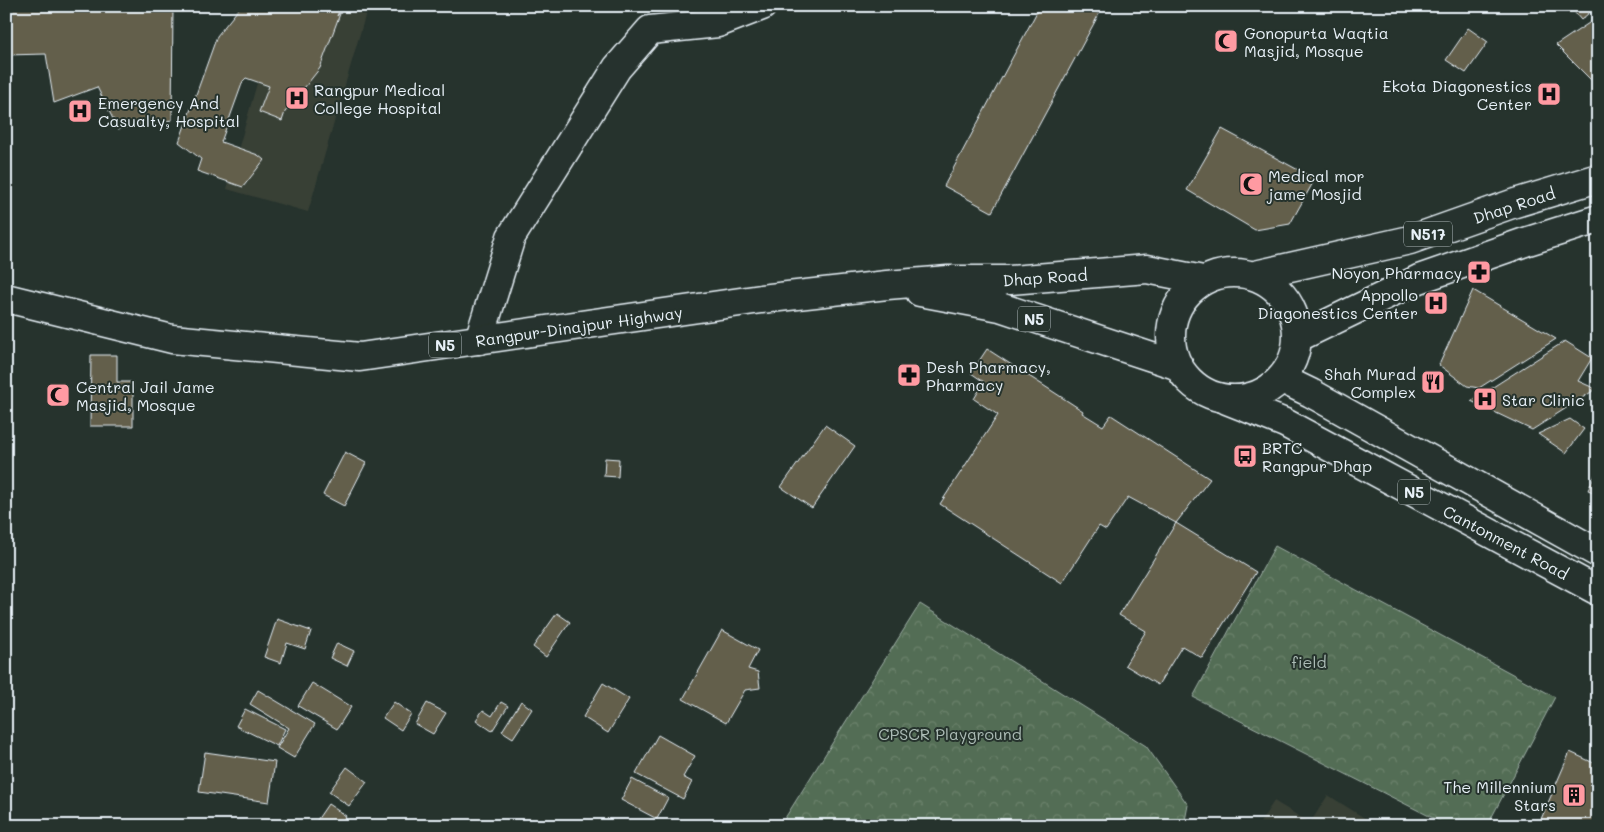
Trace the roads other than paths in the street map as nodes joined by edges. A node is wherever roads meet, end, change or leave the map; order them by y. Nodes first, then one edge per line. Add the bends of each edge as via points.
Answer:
1 (762, 6) edge
2 (1598, 178) edge
3 (1598, 219) edge
4 (1255, 275) junction
5 (1203, 280) junction
6 (887, 286) junction
7 (6, 298) edge
8 (1298, 337) junction
9 (479, 340) junction
10 (1179, 366) junction
11 (1282, 379) junction
12 (1227, 400) junction
13 (1598, 553) edge
14 (1598, 591) edge

1 - 9 main road via 718,24 650,30 617,68 510,237
2 - 4 main road, Dhap Road / N517 via 1410,240
3 - 8 main road, N517 via 1419,279
4 - 5 main road, N5 via 1229,272
4 - 8 main road, N5 via 1278,289 1294,311
5 - 6 main road, Dhap Road via 1147,269
5 - 10 main road, N5 via 1183,298 1172,322 1171,349
6 - 9 main road, Rangpur-Dinajpur Highway / N5 via 761,299
6 - 10 main road, N5 via 1000,308
7 - 9 main road, Rangpur-Dinajpur Highway / N5 via 172,339 360,357
8 - 11 main road, N5 via 1293,363
10 - 12 main road, N5 via 1182,374 1201,391
11 - 12 main road, N5 via 1253,398
11 - 13 main road, Cantonment Road / N5
12 - 14 main road, Cantonment Road / N5 via 1285,423

